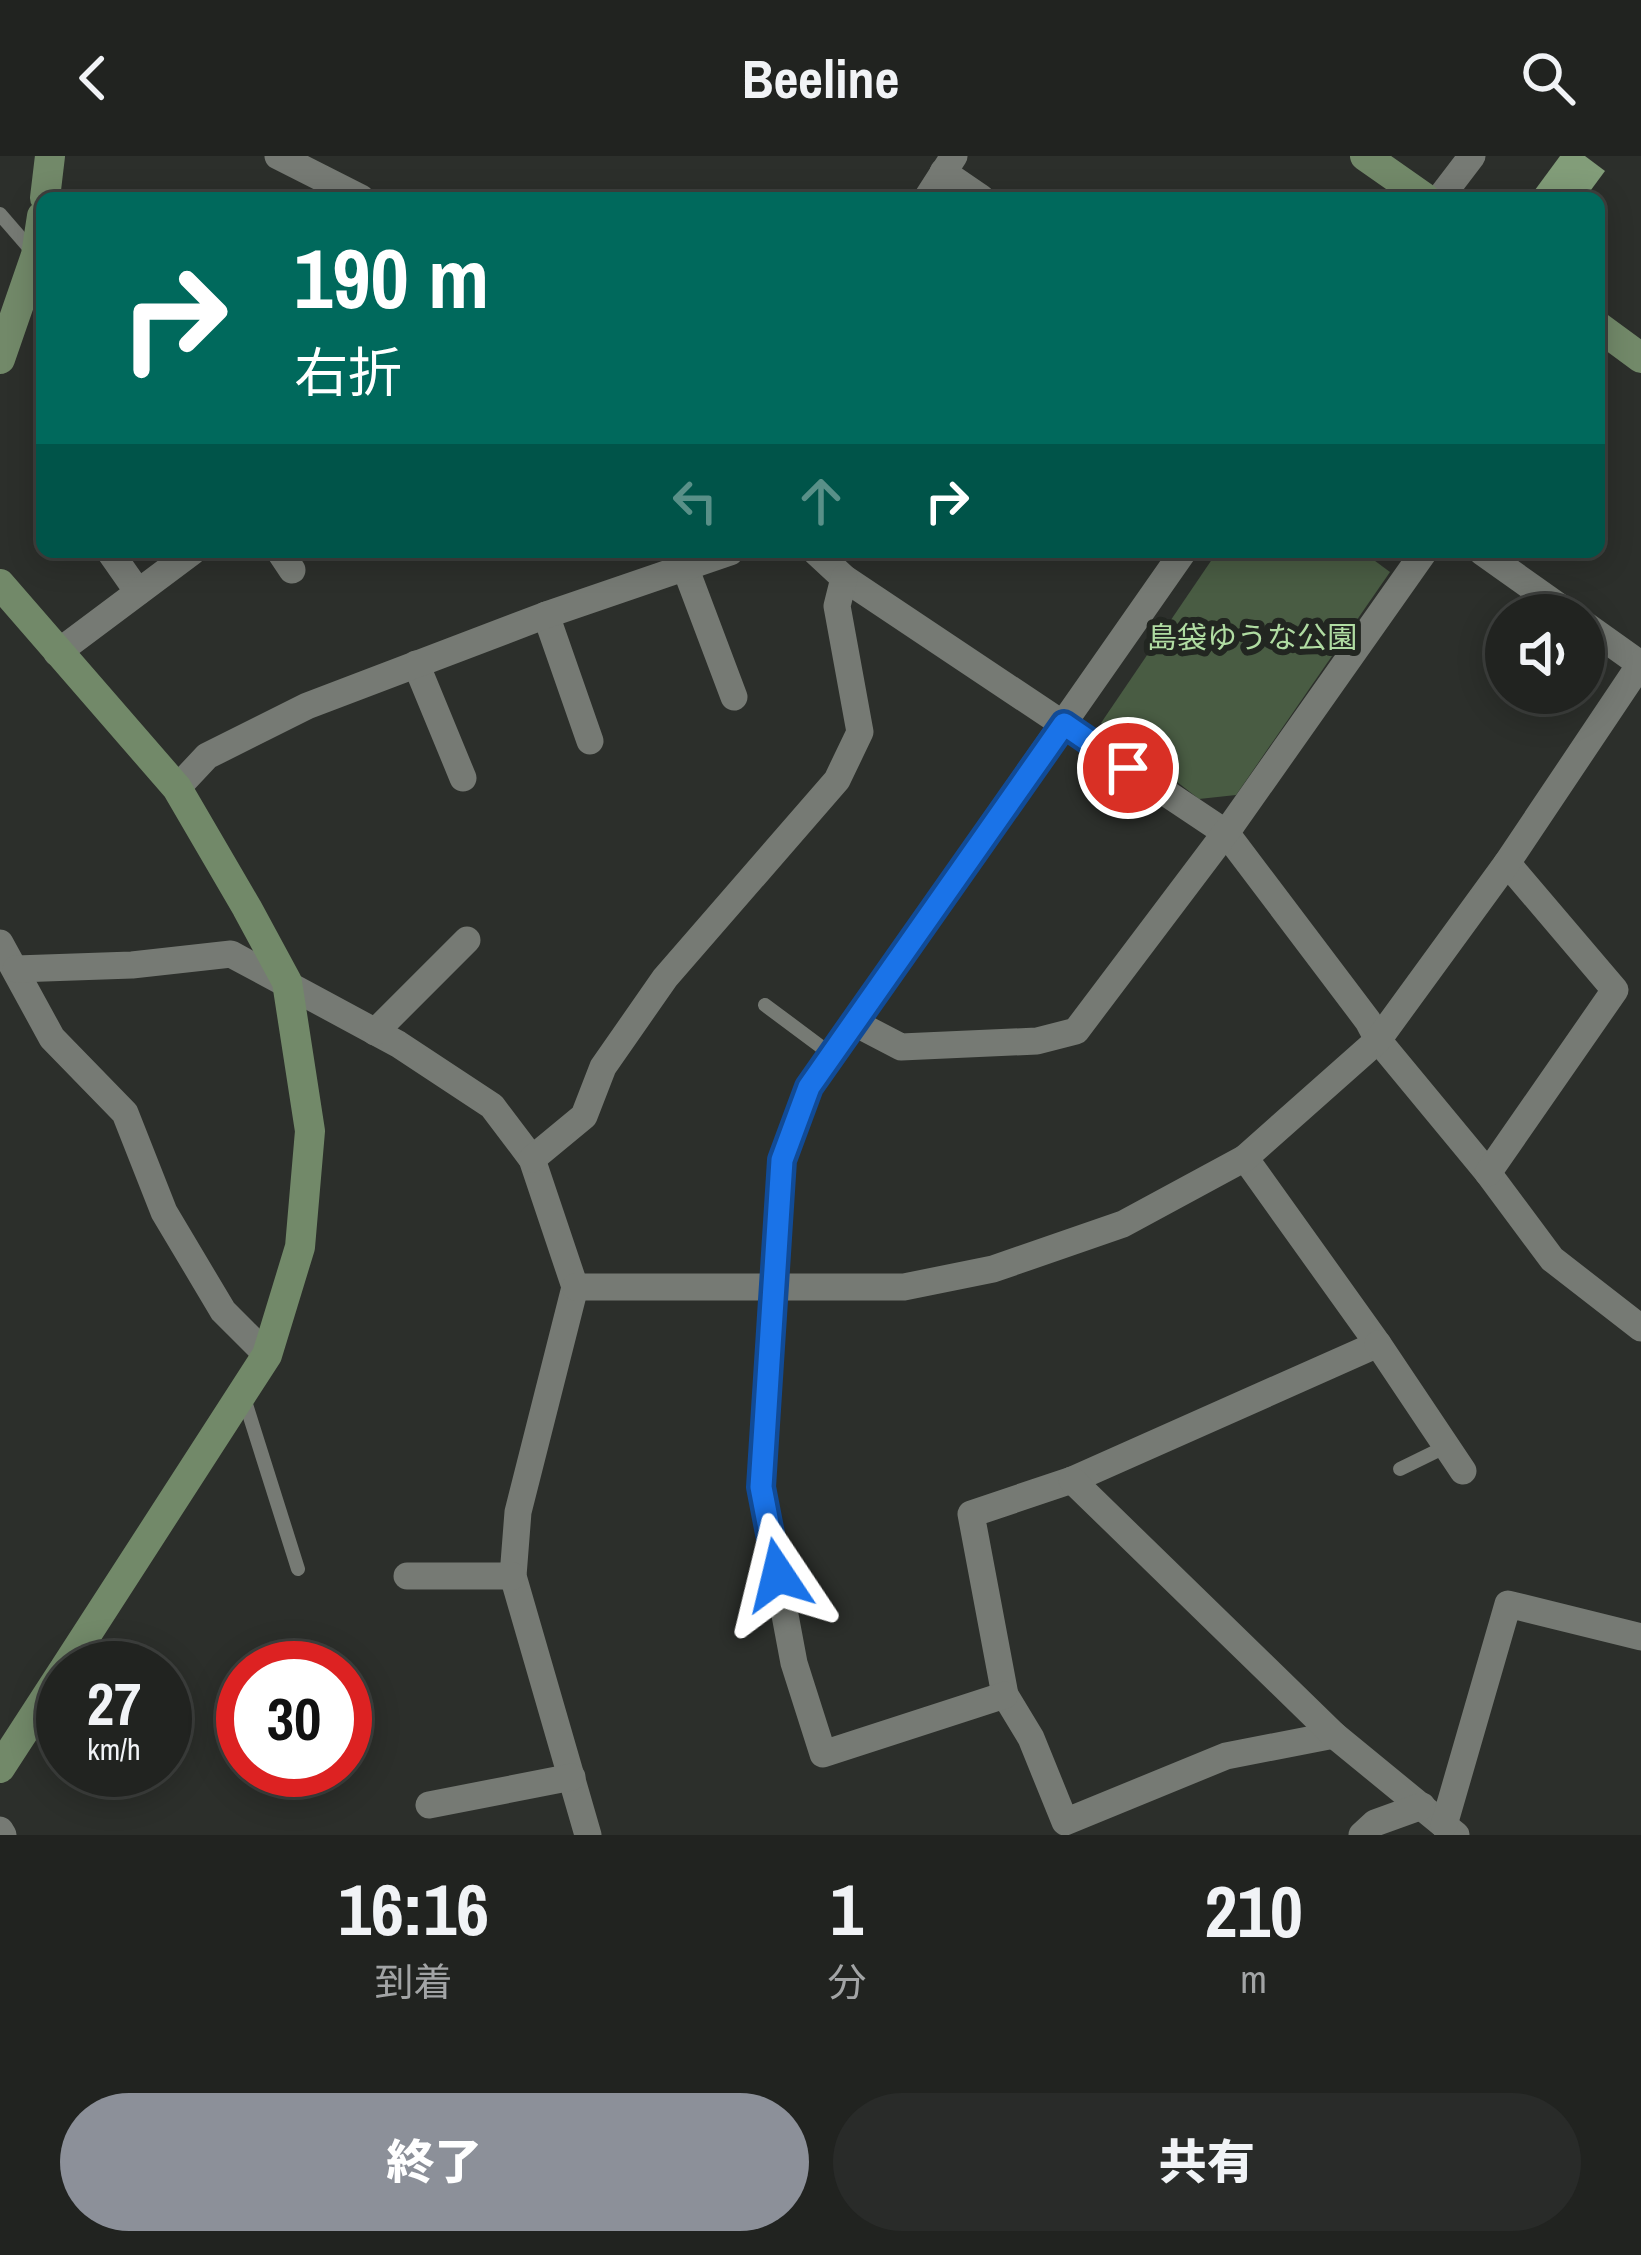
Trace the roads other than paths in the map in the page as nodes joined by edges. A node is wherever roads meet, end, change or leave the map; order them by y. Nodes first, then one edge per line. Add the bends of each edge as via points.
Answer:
1 (278, 156) edge
2 (1365, 156) edge
3 (1472, 156) edge
4 (949, 164) edge
5 (350, 192) edge
6 (931, 192) edge
7 (975, 192) edge
8 (1416, 192) edge
9 (1444, 192) edge
10 (0, 214) edge
11 (36, 255) joint
12 (1605, 331) edge
13 (1641, 358) edge
14 (0, 359) edge
15 (114, 558) edge
16 (184, 558) edge
17 (712, 558) edge
18 (822, 558) edge
19 (1179, 558) edge
20 (1420, 558) edge
21 (1490, 558) edge
22 (686, 567) junction
23 (844, 578) junction
24 (0, 584) edge
25 (138, 592) junction
26 (1541, 594) edge
27 (546, 615) junction
28 (1605, 639) edge
29 (57, 653) junction
30 (416, 664) junction
31 (1641, 664) edge
32 (734, 697) dead end
33 (1064, 724) junction
34 (590, 741) dead end
35 (463, 778) dead end
36 (177, 788) junction
37 (1226, 833) junction
38 (1508, 862) junction
39 (467, 940) dead end
40 (0, 943) edge
41 (16, 969) junction
42 (287, 982) junction
43 (765, 1005) dead end
44 (855, 1023) junction
45 (375, 1032) junction
46 (1378, 1040) junction
47 (832, 1055) junction
48 (1245, 1158) junction
49 (532, 1159) junction
50 (1488, 1173) junction
51 (772, 1286) junction
52 (575, 1287) junction
53 (1641, 1328) edge
54 (1378, 1344) junction
55 (266, 1355) junction
56 (243, 1393) junction
57 (1447, 1446) junction
58 (1400, 1469) dead end
59 (1463, 1471) dead end
60 (1072, 1480) junction
61 (298, 1569) dead end
62 (407, 1576) dead end
63 (513, 1576) junction
64 (1641, 1637) edge
65 (83, 1641) edge
66 (1005, 1695) junction
67 (36, 1713) edge
68 (1334, 1736) junction
69 (0, 1768) edge
70 (572, 1777) junction
71 (429, 1804) dead end
72 (1423, 1806) junction
73 (1066, 1828) edge
74 (1450, 1830) edge
75 (588, 1835) edge
76 (1362, 1835) edge

1 - 5 street
2 - 8 street
3 - 9 street
4 - 6 street
4 - 7 street
10 - 11 lane
11 - 14 street
12 - 13 street
15 - 25 street
16 - 25 street
17 - 22 street
18 - 23 street
19 - 33 street
20 - 37 street
21 - 26 street
22 - 27 street
22 - 32 street
23 - 33 street
23 - 49 street via 837,607 860,732 837,780 665,978 603,1067 584,1116
24 - 29 street
25 - 29 street
27 - 30 street
27 - 34 street
28 - 31 street
29 - 36 street
30 - 35 street
30 - 36 street via 207,755
31 - 38 street
33 - 37 street
33 - 44 street
36 - 42 street
37 - 44 street via 1076,1031 1037,1041 901,1047
37 - 46 street
38 - 46 street
38 - 50 street via 1615,990
39 - 45 street
40 - 41 street
41 - 42 street via 230,954
41 - 55 street via 52,1038 125,1113 164,1211 223,1311
42 - 45 street
42 - 55 street via 310,1131 299,1246
43 - 47 lane
44 - 47 street
45 - 49 street via 492,1106
46 - 48 street
46 - 50 street
47 - 51 street via 809,1087 782,1160
48 - 51 street via 1124,1224 992,1269 904,1287
48 - 54 street
49 - 52 street
50 - 53 street via 1552,1259
51 - 52 street
51 - 66 street via 761,1487 794,1663 824,1754
52 - 63 street via 518,1512
54 - 57 street
54 - 60 street
55 - 56 street
56 - 61 lane
56 - 65 street
57 - 58 lane
57 - 59 street
60 - 66 street via 971,1514
60 - 68 street
62 - 63 street
63 - 70 street
64 - 74 street via 1508,1604
66 - 73 street
67 - 69 street
68 - 72 street
68 - 73 street via 1226,1756
70 - 71 street
70 - 75 street
72 - 74 street
72 - 76 street

